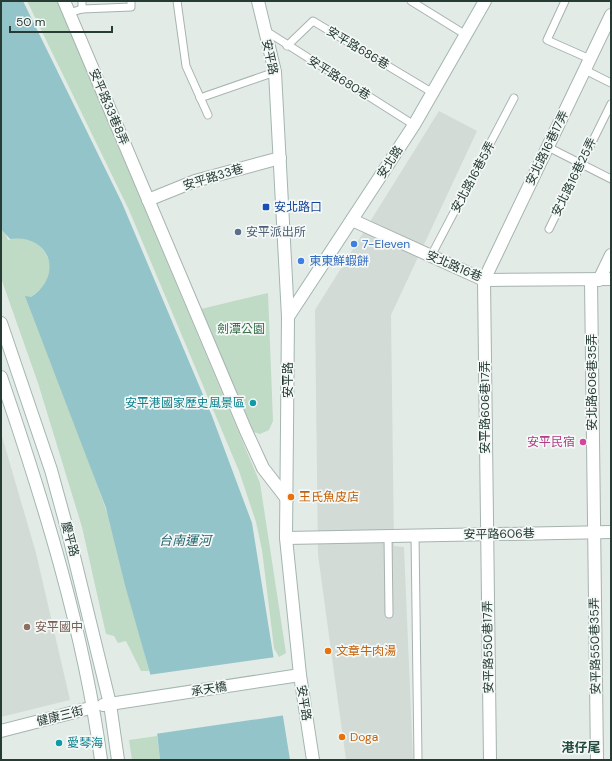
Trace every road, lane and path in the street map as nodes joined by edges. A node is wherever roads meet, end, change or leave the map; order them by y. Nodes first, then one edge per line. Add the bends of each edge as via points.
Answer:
1 (64, 1) edge
2 (82, 1) edge
3 (131, 1) edge
4 (177, 1) edge
5 (258, 1) edge
6 (411, 1) edge
7 (484, 1) edge
8 (565, 1) edge
9 (82, 9) junction
10 (69, 14) junction
11 (611, 15) edge
12 (265, 30) junction
13 (466, 35) junction
14 (287, 46) junction
15 (587, 65) junction
16 (275, 72) junction
17 (611, 83) edge
18 (433, 93) junction
19 (200, 98) junction
20 (514, 98) dead end
21 (611, 104) edge
22 (208, 115) dead end
23 (414, 125) junction
24 (548, 147) junction
25 (280, 158) junction
26 (581, 164) junction
27 (611, 179) edge
28 (148, 200) junction
29 (352, 220) junction
30 (549, 229) dead end
31 (611, 255) edge
32 (431, 256) junction
33 (484, 280) junction
34 (600, 280) edge
35 (288, 317) junction
36 (1, 323) edge
37 (1, 377) edge
38 (287, 499) junction
39 (593, 532) junction
40 (611, 532) edge
41 (415, 535) junction
42 (486, 535) junction
43 (388, 536) junction
44 (286, 538) junction
45 (389, 614) dead end
46 (300, 675) junction
47 (114, 703) junction
48 (94, 707) junction
49 (1, 731) edge
50 (101, 760) edge
51 (118, 760) edge
52 (313, 760) edge
53 (418, 760) edge
54 (490, 760) edge
55 (597, 760) edge

1 - 10 street, 安平路33巷8弄
2 - 9 lane
3 - 9 lane via 131,8
4 - 19 lane via 186,66
5 - 12 street, 安平路
6 - 13 lane
7 - 13 street, 安北路
8 - 15 lane via 547,40
9 - 10 lane
10 - 28 street, 安平路33巷8弄
11 - 15 street, 安北路16巷17弄
12 - 14 lane, 安平路680巷
12 - 16 street, 安平路
13 - 18 street, 安北路
14 - 18 lane, 安平路686巷 via 313,21
14 - 23 lane, 安平路680巷
15 - 17 lane
15 - 24 street, 安北路16巷17弄
16 - 19 lane
16 - 25 street, 安平路
18 - 23 street, 安北路
19 - 22 lane
20 - 32 lane, 安北路16巷5弄
21 - 26 lane, 安北路16巷25弄
23 - 29 street, 安北路
24 - 26 lane
24 - 33 street, 安北路16巷17弄
25 - 28 street, 安平路33巷 via 195,181
25 - 35 street, 安平路
26 - 27 lane
26 - 30 lane, 安北路16巷25弄
28 - 38 street, 安平路33巷8弄 via 263,468
29 - 32 street, 安北路16巷
29 - 35 street, 安北路
31 - 34 street
32 - 33 street, 安北路16巷
33 - 34 street, 安北路16巷
33 - 42 street, 安平路606巷17弄
34 - 39 street, 安北路606巷35弄
35 - 38 street, 安平路
36 - 47 street, 慶平路 via 51,470
37 - 48 street, 慶平路 via 38,490
38 - 44 street, 安平路
39 - 40 street, 安平路606巷
39 - 42 street, 安平路606巷
39 - 55 street, 安平路550巷35弄
41 - 42 street, 安平路606巷
41 - 43 street, 安平路606巷
41 - 53 lane
42 - 54 street, 安平路550巷17弄
43 - 44 street, 安平路606巷
43 - 45 lane
44 - 46 street, 安平路
46 - 47 street, 承天橋
46 - 52 street, 安平路
47 - 48 street, 健康三街
47 - 51 street, 慶平路
48 - 49 street, 健康三街
48 - 50 street, 慶平路

